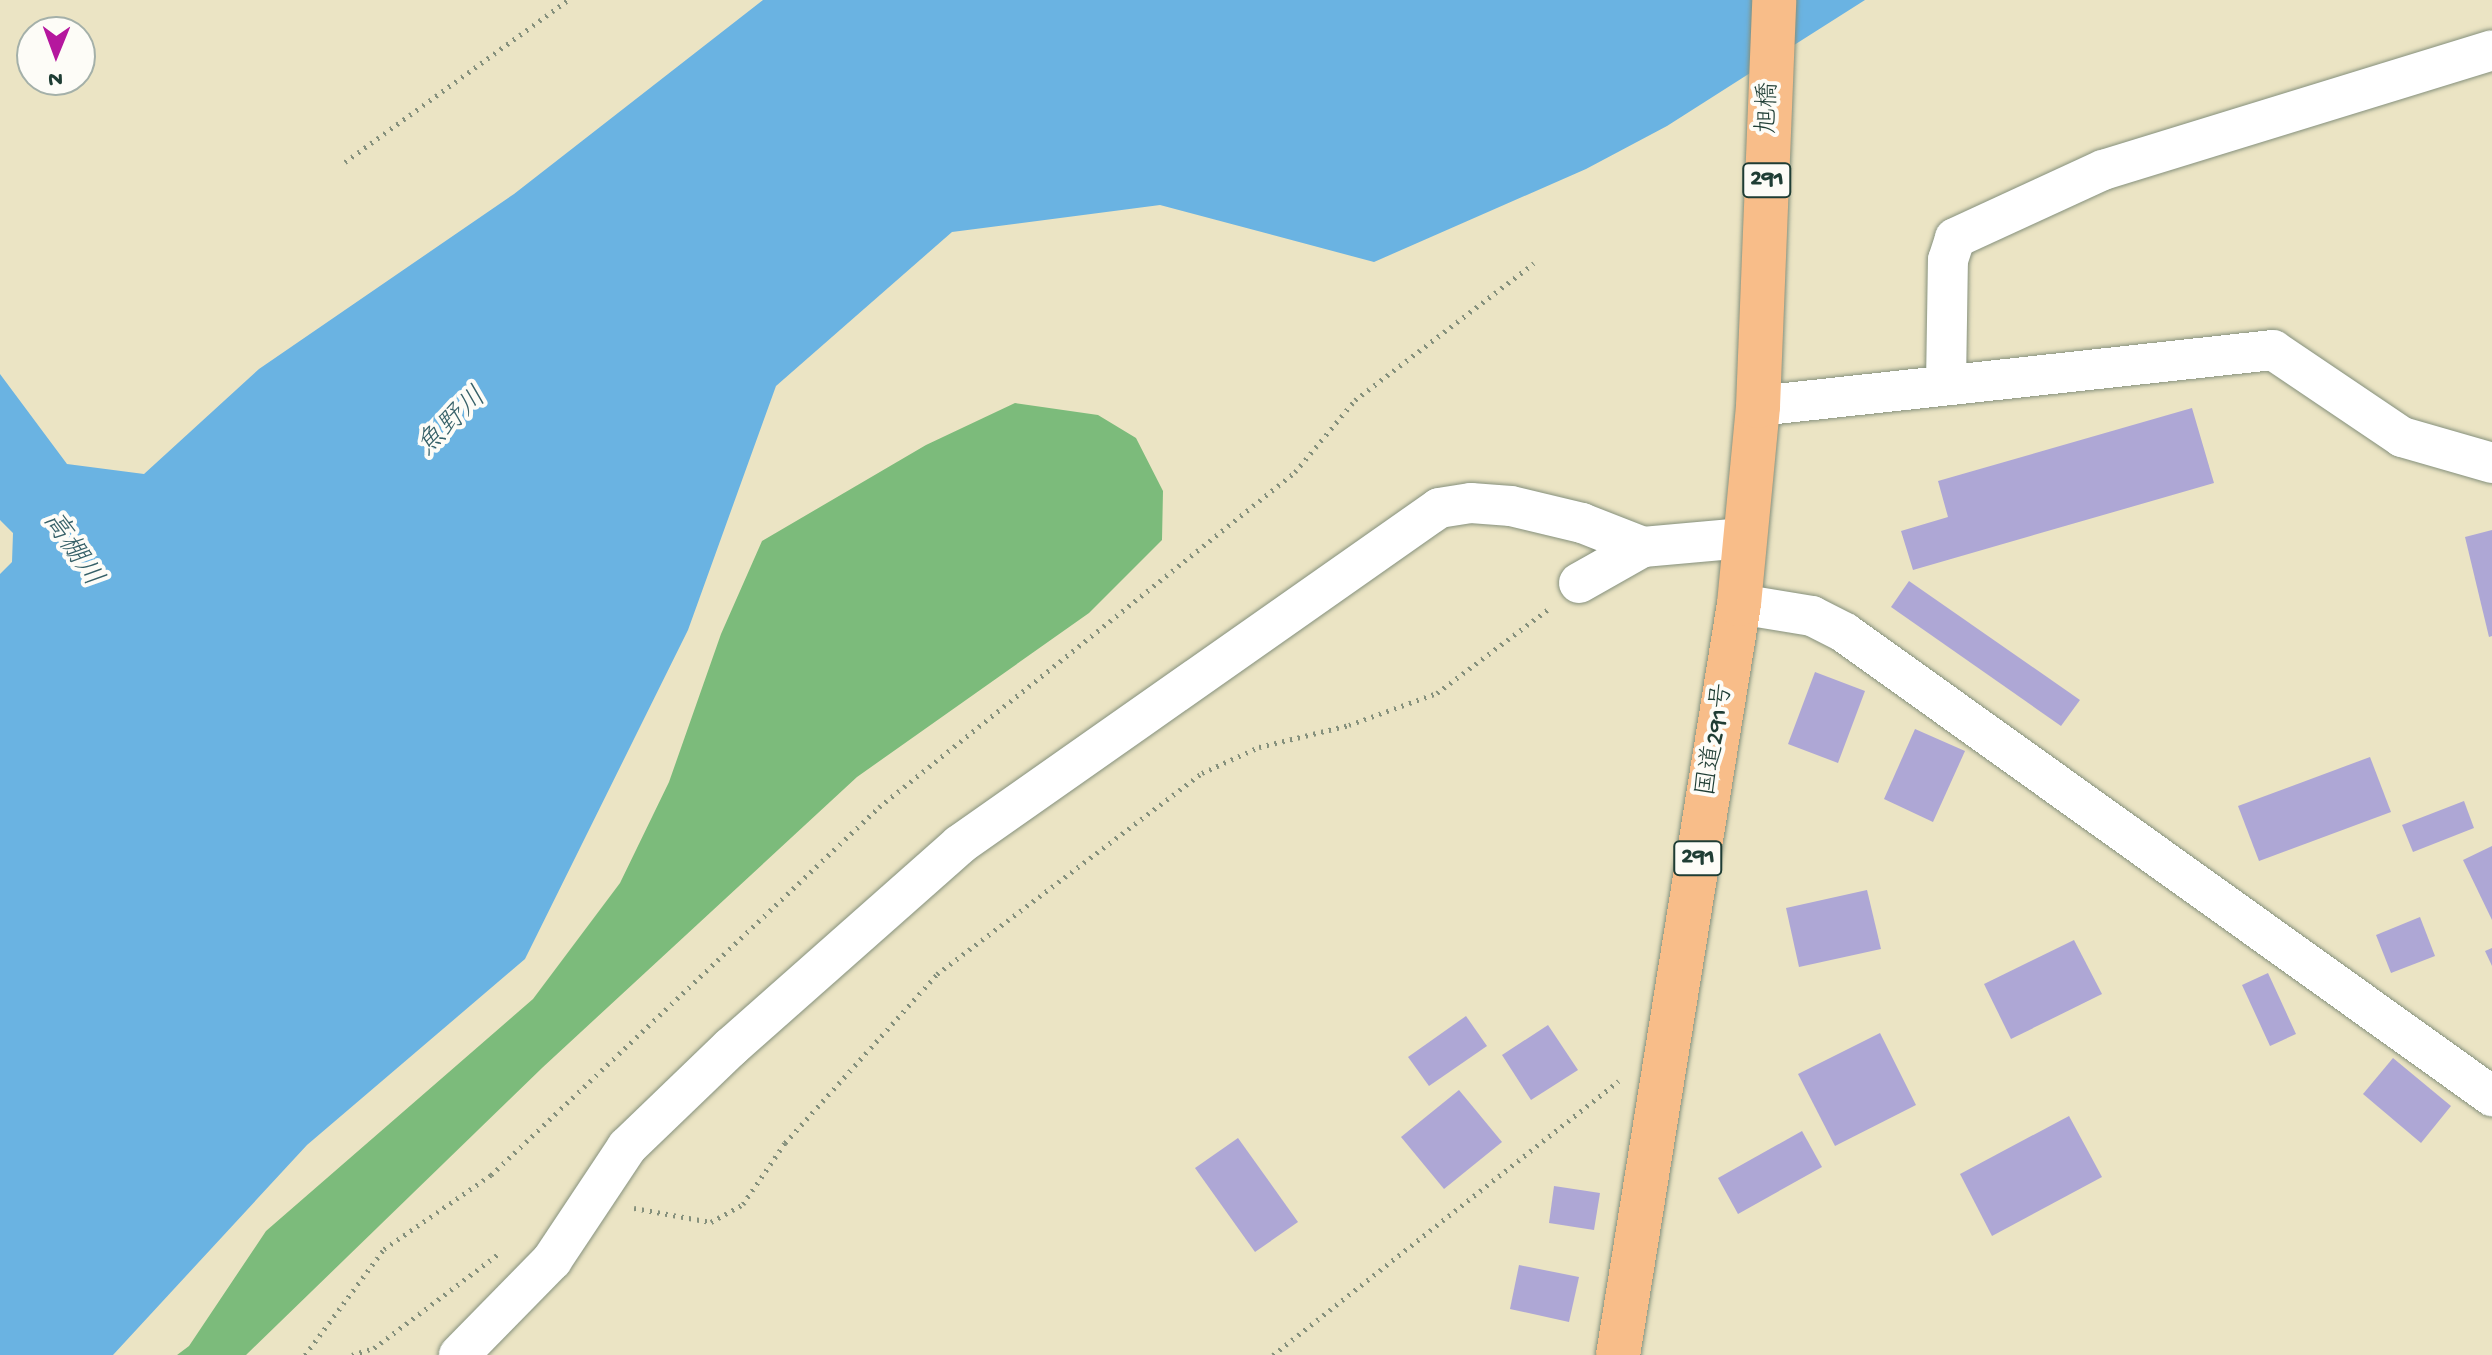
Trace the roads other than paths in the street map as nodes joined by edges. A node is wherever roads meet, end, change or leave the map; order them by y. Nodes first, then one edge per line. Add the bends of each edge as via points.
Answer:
1 (1774, 0) edge
2 (2492, 50) edge
3 (1759, 359) joint
4 (1946, 384) junction
5 (1758, 406) junction
6 (2492, 463) edge
7 (1744, 538) junction
8 (1643, 547) junction
9 (1579, 583) road end
10 (1739, 604) junction
11 (2492, 1096) edge
12 (459, 1355) edge
13 (1618, 1355) edge

1 - 3 highway, 旭橋 / 291
2 - 4 street via 2103,170 1955,238 1948,260
3 - 5 highway, 国道291号 / 291
4 - 5 street via 1866,398
4 - 6 street via 2273,350 2402,437
5 - 7 highway, 国道291号 / 291
7 - 8 street
7 - 10 highway, 国道291号 / 291
8 - 9 street
8 - 12 street via 1582,523 1511,506 1471,503 1439,508 959,845 627,1147 601,1194 552,1260
10 - 11 street via 1812,616 1845,633
10 - 13 highway, 国道291号 / 291

